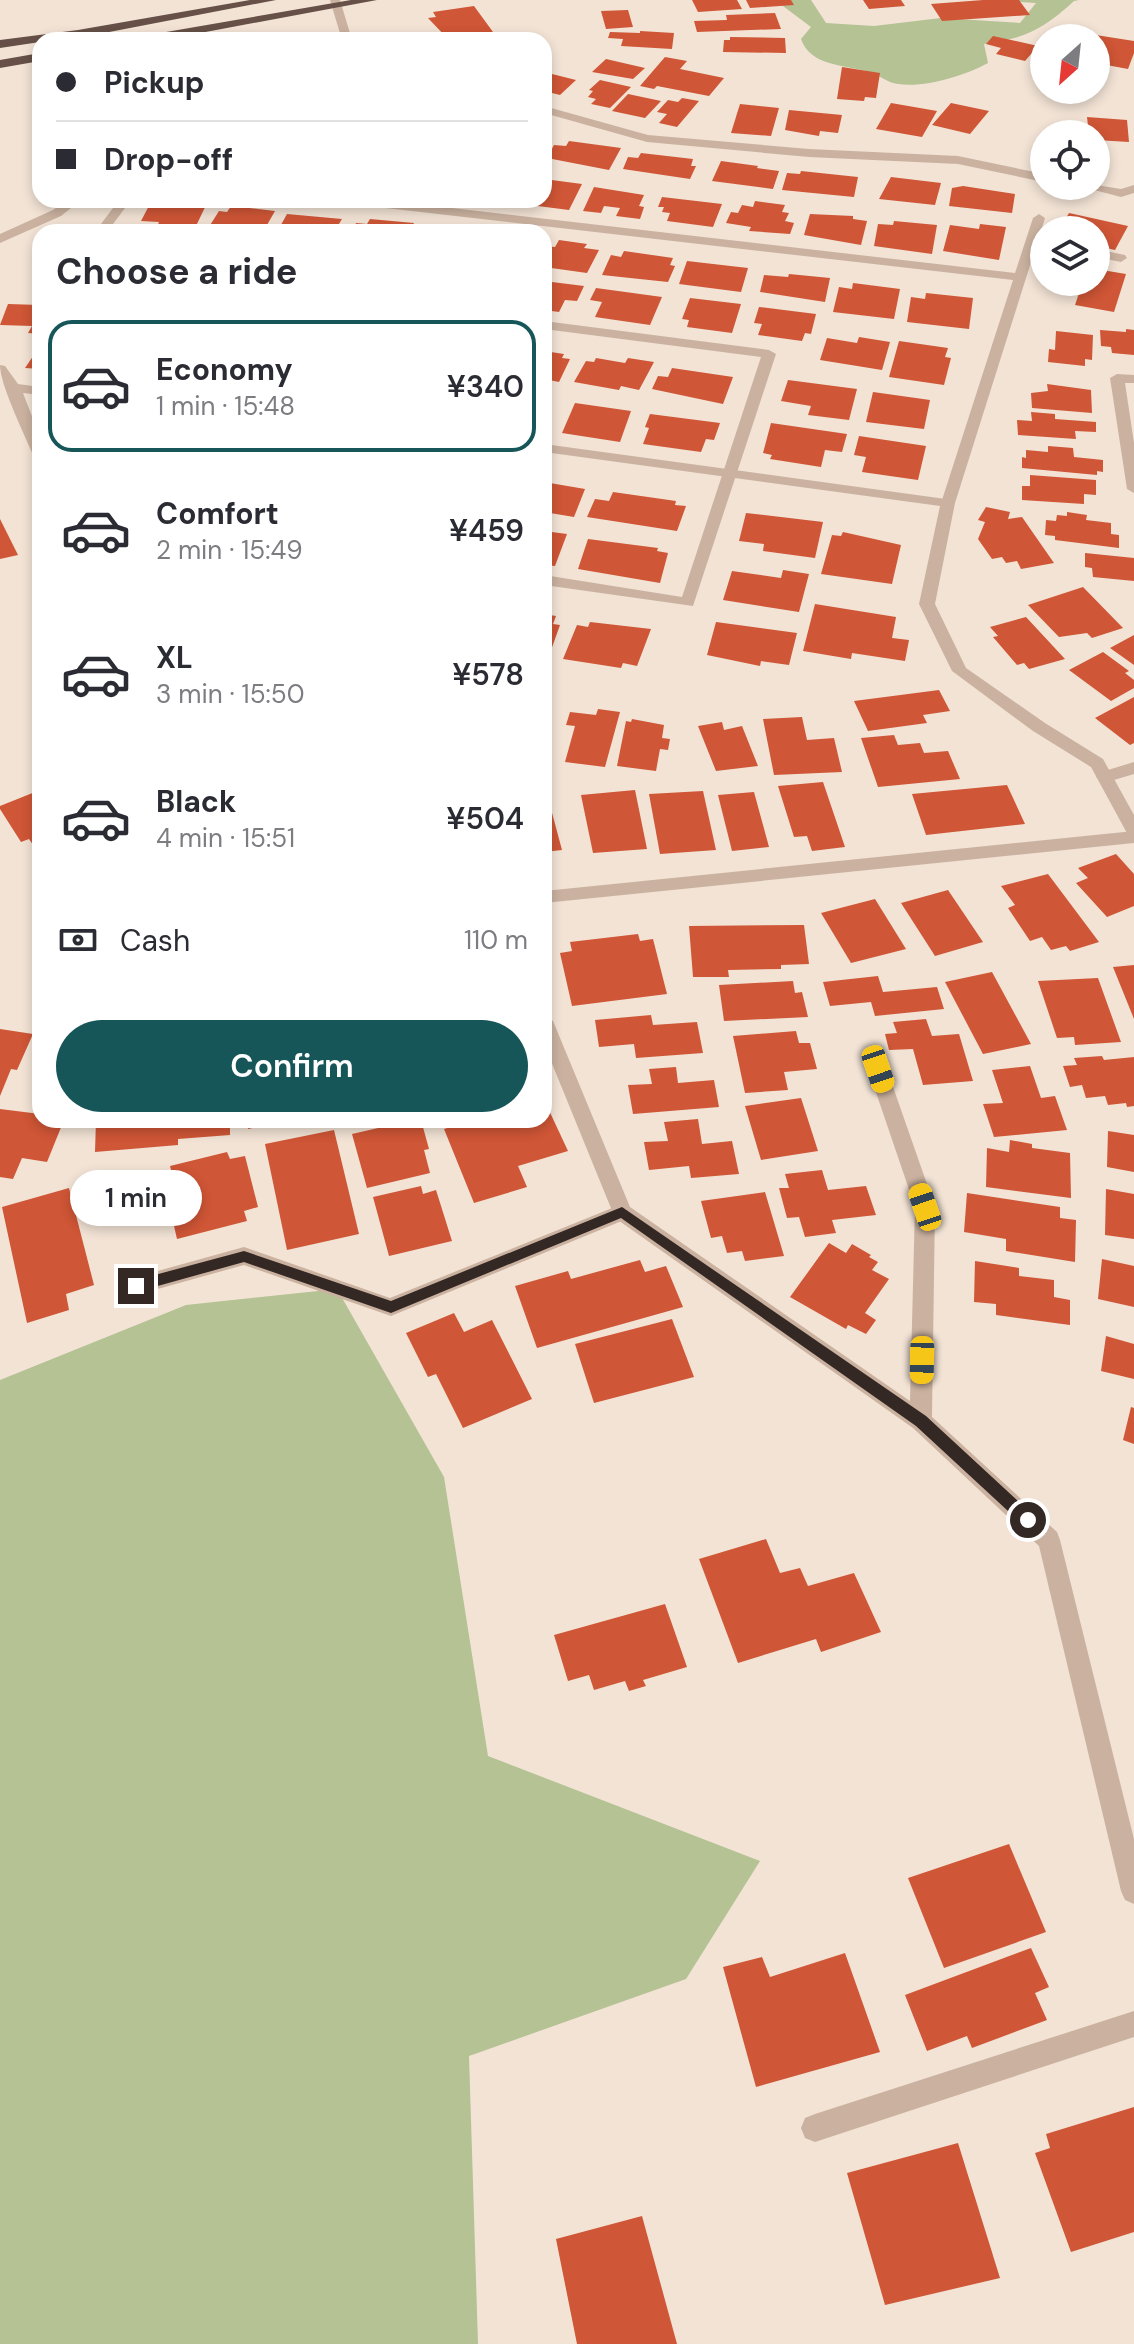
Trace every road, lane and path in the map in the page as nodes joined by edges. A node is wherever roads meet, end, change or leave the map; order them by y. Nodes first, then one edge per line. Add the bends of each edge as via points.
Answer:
1 (270, 0) edge
2 (371, 0) edge
3 (336, 3) edge
4 (89, 32) edge
5 (185, 32) edge
6 (345, 32) edge
7 (32, 40) edge
8 (0, 44) edge
9 (32, 58) edge
10 (0, 64) edge
11 (552, 111) edge
12 (1030, 175) edge
13 (1134, 189) edge
14 (1110, 191) edge
15 (64, 208) edge
16 (438, 208) edge
17 (32, 224) edge
18 (33, 224) edge
19 (509, 224) edge
20 (552, 229) edge
21 (0, 239) edge
22 (1030, 255) edge
23 (1110, 256) edge
24 (1121, 258) dead end
25 (1018, 277) junction
26 (552, 326) edge
27 (0, 369) edge
28 (1134, 379) edge
29 (14, 388) junction
30 (32, 390) edge
31 (32, 434) edge
32 (552, 449) edge
33 (731, 473) junction
34 (1134, 489) edge
35 (948, 503) junction
36 (552, 581) edge
37 (1134, 768) edge
38 (1104, 777) junction
39 (1134, 834) edge
40 (552, 896) edge
41 (552, 1041) edge
42 (878, 1069) dead end
43 (622, 1212) junction
44 (136, 1286) dead end
45 (921, 1421) junction
46 (1134, 1891) edge
47 (1134, 2024) edge
48 (815, 2128) dead end

1 - 4 highway
2 - 3 highway
3 - 5 highway
3 - 6 street
7 - 8 highway
9 - 10 highway
11 - 12 street via 647,138 958,160
13 - 14 street
15 - 18 street
16 - 19 street
17 - 21 street
20 - 25 street
22 - 25 street
23 - 24 street
25 - 35 street
26 - 33 street via 769,354
27 - 29 street
28 - 34 street via 1117,378
29 - 30 street
29 - 31 street
32 - 33 street
33 - 35 street
33 - 36 street via 688,603
35 - 38 street via 927,604 960,671 1097,763
37 - 38 street
38 - 39 street
39 - 40 street
41 - 43 street
42 - 45 street via 925,1207
43 - 44 street via 391,1307 244,1256
43 - 45 street
45 - 46 street via 1049,1540
47 - 48 street

